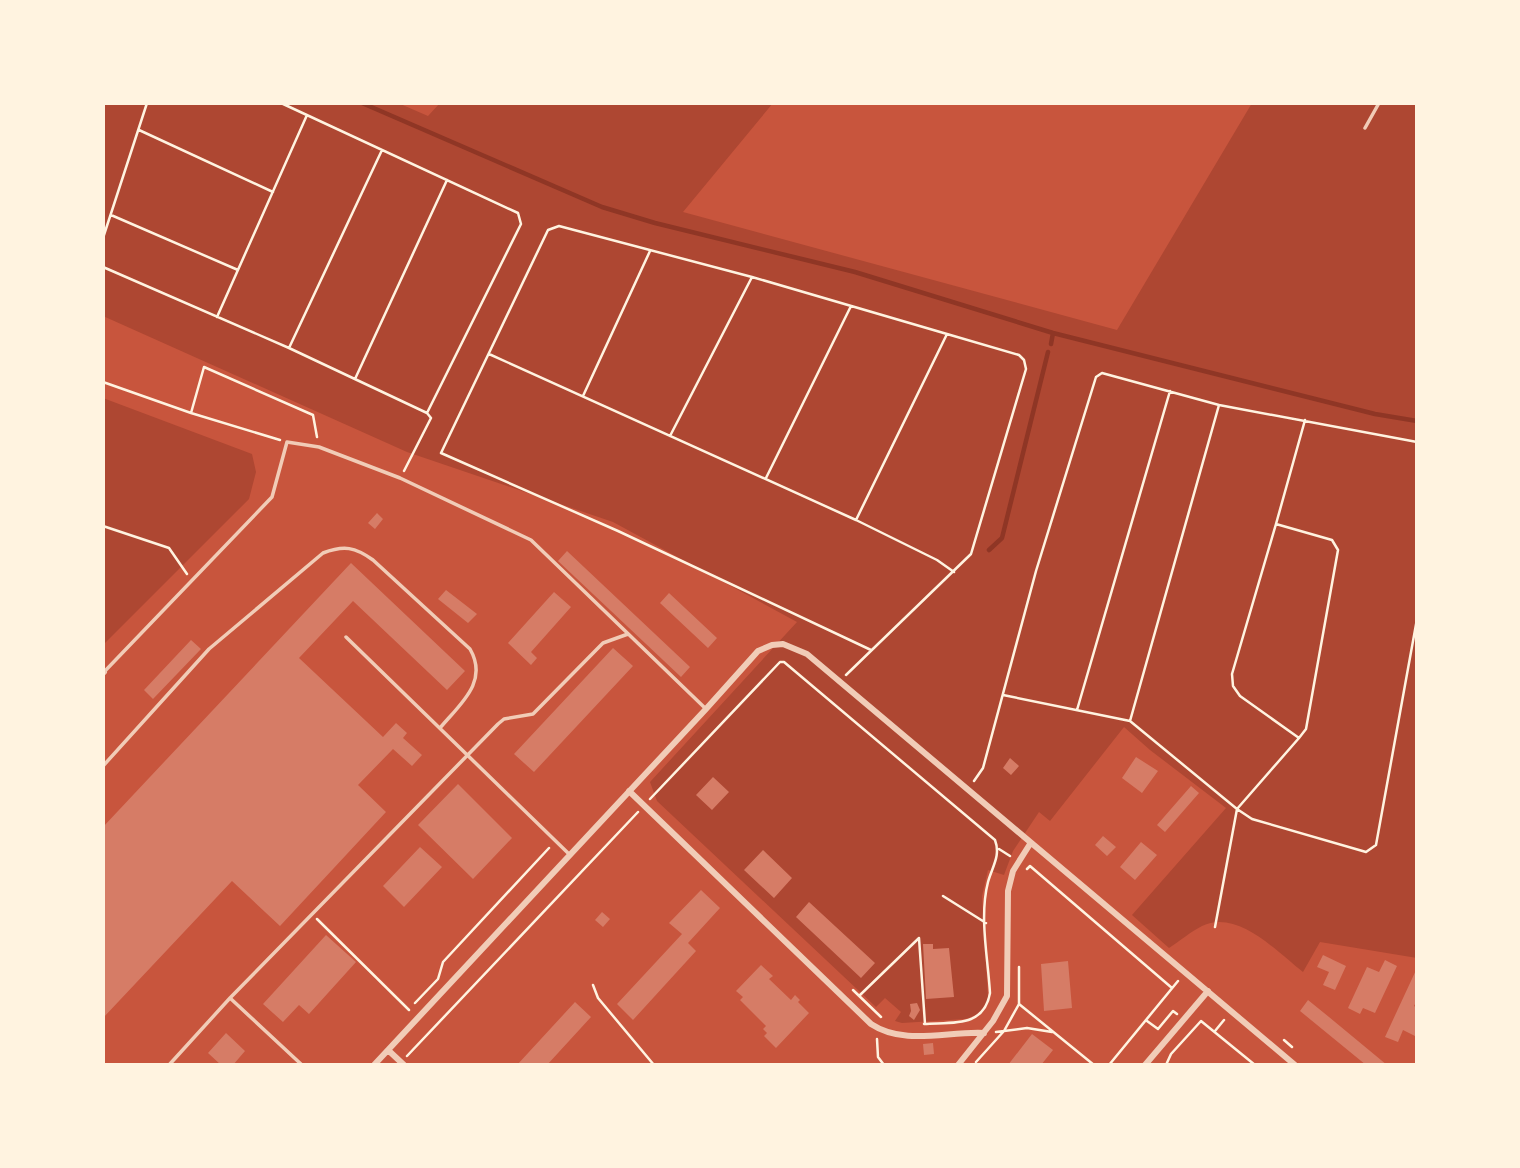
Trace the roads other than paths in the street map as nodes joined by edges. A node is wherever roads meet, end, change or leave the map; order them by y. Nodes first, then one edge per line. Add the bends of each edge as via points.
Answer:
1 (1379, 103) edge
2 (1365, 128) dead end
3 (628, 634) junction
4 (346, 637) dead end
5 (104, 673) edge
6 (706, 709) junction
7 (440, 728) junction
8 (467, 754) junction
9 (103, 766) edge
10 (629, 791) junction
11 (1030, 844) junction
12 (569, 854) junction
13 (1208, 991) junction
14 (230, 998) junction
15 (984, 1033) junction
16 (388, 1050) junction
17 (402, 1064) edge
18 (169, 1065) edge
19 (302, 1065) edge
20 (374, 1065) edge
21 (958, 1065) edge
22 (1146, 1065) edge
23 (1295, 1065) edge

1 - 2 lane
3 - 5 lane via 531,540 400,478 319,447 288,442 272,497
3 - 6 lane
3 - 8 lane via 603,643 533,714 504,719
4 - 7 lane
6 - 10 street
6 - 11 street via 752,657 772,645 792,646 841,681
7 - 8 lane
7 - 9 lane via 475,681 476,660 470,649 373,560 350,547 338,547 323,553 209,649
8 - 12 lane
8 - 14 lane
10 - 12 street
10 - 15 street via 872,1024 903,1036
11 - 13 street
11 - 15 street via 1007,891 1007,996
12 - 16 street
13 - 22 street
13 - 23 street
14 - 18 lane
14 - 19 lane
15 - 21 street
16 - 17 street
16 - 20 street

